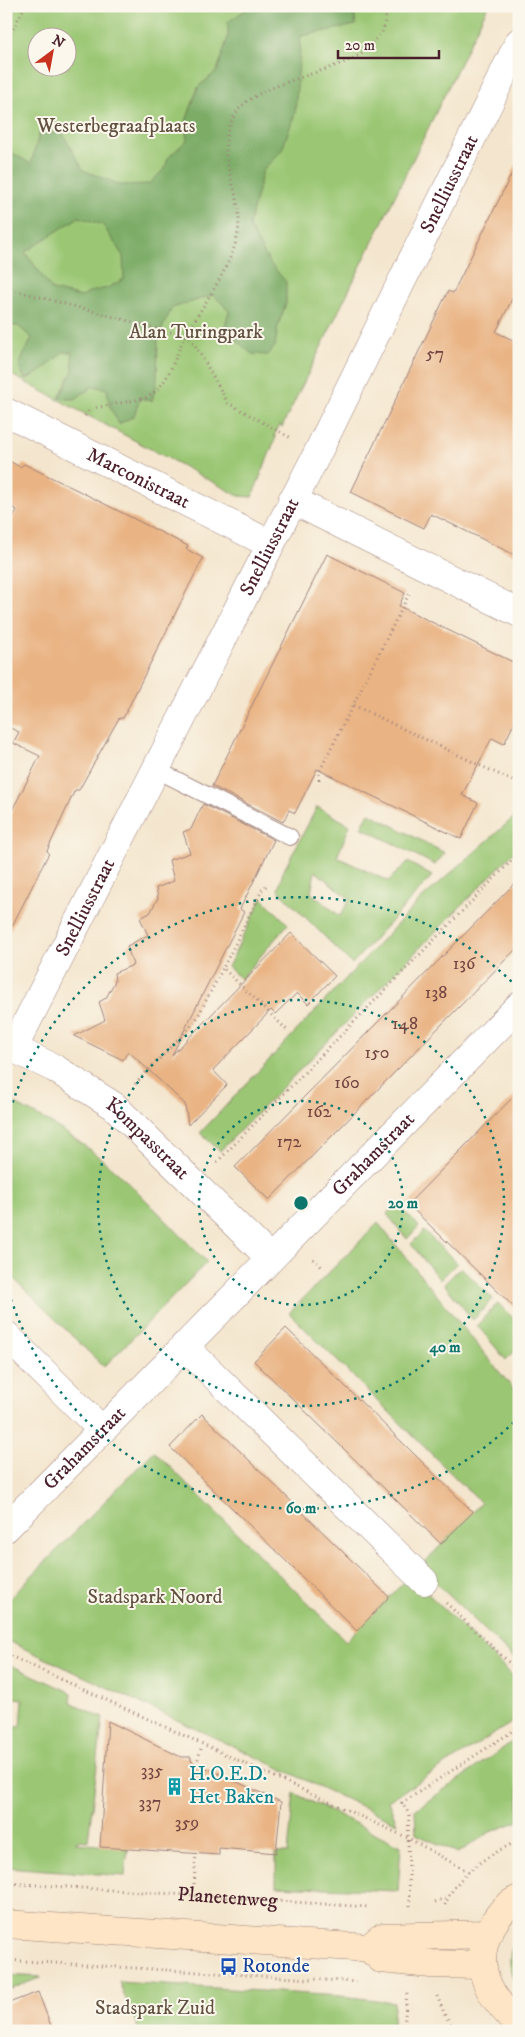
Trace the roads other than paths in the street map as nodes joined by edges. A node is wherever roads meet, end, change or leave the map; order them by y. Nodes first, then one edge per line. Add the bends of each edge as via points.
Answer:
1 (517, 52) edge
2 (6, 412) edge
3 (292, 500) junction
4 (270, 544) junction
5 (519, 613) edge
6 (155, 769) junction
7 (290, 837) dead end
8 (519, 1006) edge
9 (10, 1047) edge
10 (270, 1258) junction
11 (6, 1335) edge
12 (184, 1346) junction
13 (102, 1430) junction
14 (6, 1528) edge
15 (424, 1581) road end
16 (519, 1899) edge
17 (6, 1924) edge
18 (487, 1934) junction
19 (408, 1950) junction
20 (481, 1965) junction
21 (519, 2024) edge

1 - 3 street, Snelliusstraat
2 - 4 street, Marconistraat
3 - 4 street, Snelliusstraat
3 - 5 street
4 - 6 street, Snelliusstraat
6 - 7 lane
6 - 9 street, Snelliusstraat
8 - 10 street, Grahamstraat
9 - 10 street, Kompasstraat via 54,1068 114,1106
10 - 12 street, Grahamstraat
11 - 13 street
12 - 13 street, Grahamstraat
12 - 15 street
13 - 14 street, Grahamstraat
16 - 18 street via 498,1915
17 - 19 street, Planetenweg via 370,1948 382,1937
18 - 19 street, Planetenweg
18 - 20 street
19 - 20 street, Planetenweg
20 - 21 street via 489,1989 502,2009

